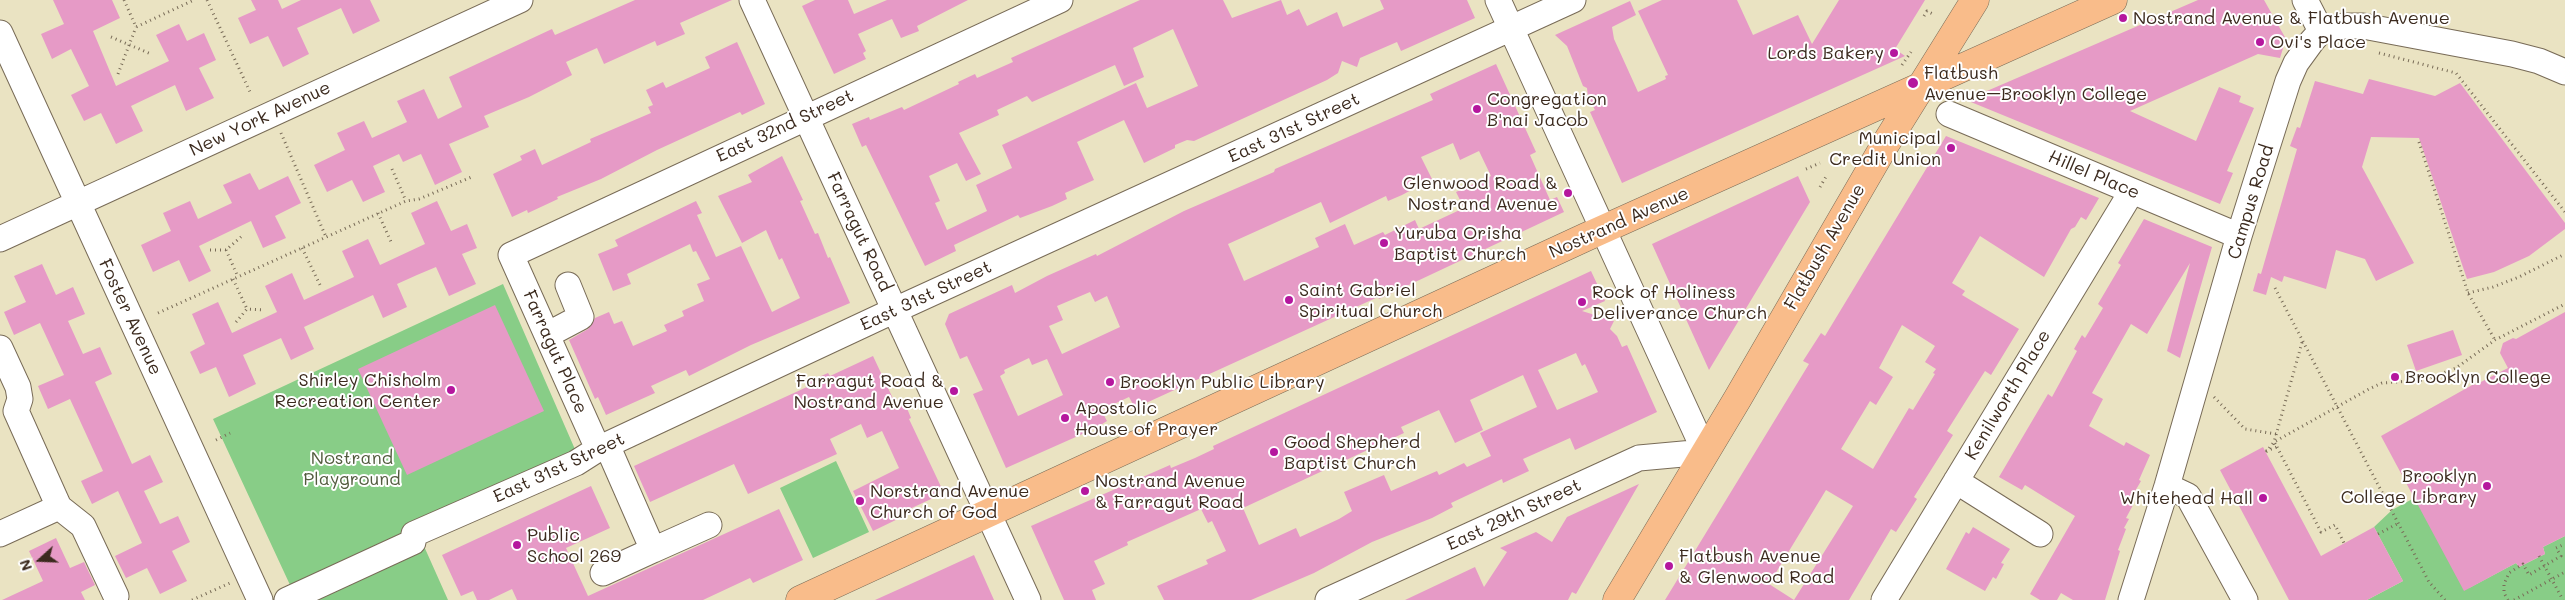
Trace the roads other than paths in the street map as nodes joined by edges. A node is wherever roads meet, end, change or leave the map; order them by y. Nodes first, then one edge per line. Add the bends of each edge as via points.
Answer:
1 (520, 0) edge
2 (752, 0) edge
3 (1060, 0) edge
4 (1498, 0) edge
5 (1573, 0) edge
6 (1975, 0) edge
7 (2113, 0) edge
8 (2305, 0) edge
9 (1512, 28) junction
10 (2321, 30) junction
11 (0, 33) edge
12 (2565, 72) edge
13 (1922, 85) junction
14 (1949, 114) dead end
15 (806, 117) junction
16 (2132, 191) junction
17 (78, 203) junction
18 (1603, 230) junction
19 (2239, 236) junction
20 (0, 239) edge
21 (511, 255) joint
22 (568, 285) dead end
23 (895, 310) junction
24 (547, 335) junction
25 (0, 348) edge
26 (8, 415) edge
27 (602, 447) junction
28 (1705, 452) junction
29 (1956, 481) junction
30 (2167, 486) junction
31 (59, 507) junction
32 (988, 512) junction
33 (708, 525) dead end
34 (0, 534) edge
35 (2040, 534) dead end
36 (653, 550) junction
37 (603, 573) dead end
38 (116, 596) dead end
39 (260, 600) edge
40 (287, 600) edge
41 (800, 600) edge
42 (1028, 600) edge
43 (1328, 600) edge
44 (1618, 600) edge
45 (1884, 600) edge
46 (2131, 600) edge
47 (2245, 600) edge

1 - 17 street, New York Avenue
2 - 15 street, Farragut Road
3 - 15 street, East 32nd Street
4 - 9 street
5 - 9 street, East 31st Street
6 - 13 main road, Flatbush Avenue
7 - 13 main road, Nostrand Avenue
8 - 10 street
9 - 18 street
9 - 23 street, East 31st Street
10 - 12 street via 2363,26 2382,42 2512,54
10 - 19 street, Campus Road via 2296,63 2288,81
11 - 17 street, Foster Avenue
13 - 18 main road, Nostrand Avenue
13 - 28 main road, Flatbush Avenue
14 - 16 street, Hillel Place
15 - 21 street, East 32nd Street
15 - 23 street, Farragut Road
16 - 19 street, Hillel Place
16 - 29 street, Kenilworth Place
17 - 20 street, New York Avenue
17 - 39 street, Foster Avenue
18 - 28 street
18 - 32 main road, Nostrand Avenue
19 - 30 street, Campus Road
21 - 24 street, Farragut Place
22 - 24 street via 580,318
23 - 27 street, East 31st Street
23 - 32 street, Farragut Road
24 - 27 street, Farragut Place
25 - 26 street via 18,387 20,399
26 - 31 street
27 - 36 street, Farragut Place
27 - 40 street, East 31st Street via 576,463 414,534 413,542
28 - 43 street, East 29th Street via 1639,458
28 - 44 main road, Flatbush Avenue
29 - 35 street
29 - 45 street, Kenilworth Place
30 - 46 street, Campus Road
30 - 47 street via 2188,496
31 - 34 street
31 - 38 street via 83,526
32 - 41 main road, Nostrand Avenue
32 - 42 street, Farragut Road
33 - 36 street
36 - 37 street

